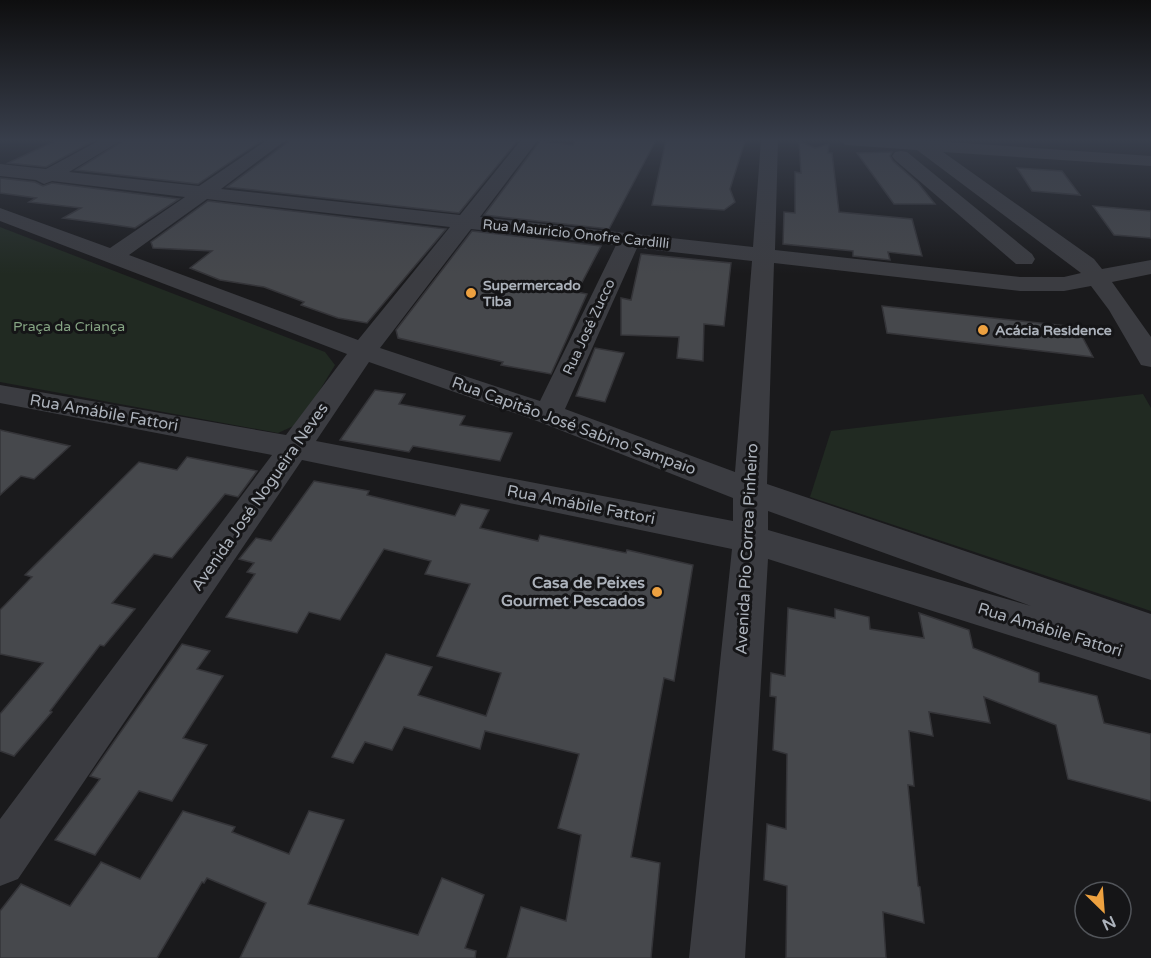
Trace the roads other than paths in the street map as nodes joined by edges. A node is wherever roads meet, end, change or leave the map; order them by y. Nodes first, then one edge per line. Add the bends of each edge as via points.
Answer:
1 (34, 185) edge
2 (127, 185) edge
3 (214, 185) edge
4 (495, 185) edge
5 (767, 185) edge
6 (936, 185) edge
7 (976, 185) edge
8 (202, 193) junction
9 (7, 201) edge
10 (465, 222) junction
11 (629, 240) junction
12 (763, 254) junction
13 (112, 257) junction
14 (1024, 259) dead end
15 (1151, 267) edge
16 (1097, 276) junction
17 (363, 351) junction
18 (1151, 359) edge
19 (0, 394) edge
20 (548, 414) junction
21 (296, 448) junction
22 (750, 491) junction
23 (751, 538) junction
24 (1151, 632) edge
25 (1151, 661) edge
26 (0, 861) edge
27 (717, 958) edge

1 - 9 street
2 - 8 street, Rua Mauricio Onofre Cardilli
3 - 8 street
4 - 10 street, Avenida José Nogueira Neves
5 - 12 street, Avenida Pio Correa Pinheiro
6 - 14 street
7 - 16 street
8 - 10 street, Rua Mauricio Onofre Cardilli
8 - 13 street
9 - 13 street, Rua Capitão José Sabino Sampaio
10 - 11 street, Rua Mauricio Onofre Cardilli
10 - 17 street, Avenida José Nogueira Neves
11 - 12 street, Rua Mauricio Onofre Cardilli
11 - 20 street, Rua José Zucco
12 - 16 street, Rua Mauricio Onofre Cardilli via 1020,284 1064,284
12 - 22 street, Avenida Pio Correa Pinheiro
13 - 17 street, Rua Capitão José Sabino Sampaio
15 - 16 street, Rua Mauricio Onofre Cardilli
16 - 18 street
17 - 20 street, Rua Capitão José Sabino Sampaio
17 - 21 street, Avenida José Nogueira Neves
19 - 21 street, Rua Amábile Fattori
20 - 22 street, Rua Capitão José Sabino Sampaio
21 - 23 street, Rua Amábile Fattori
21 - 26 street, Avenida José Nogueira Neves
22 - 23 street, Avenida Pio Correa Pinheiro
22 - 24 street, Rua Capitão José Sabino Sampaio
23 - 25 street, Rua Amábile Fattori
23 - 27 street, Avenida Pio Correa Pinheiro

